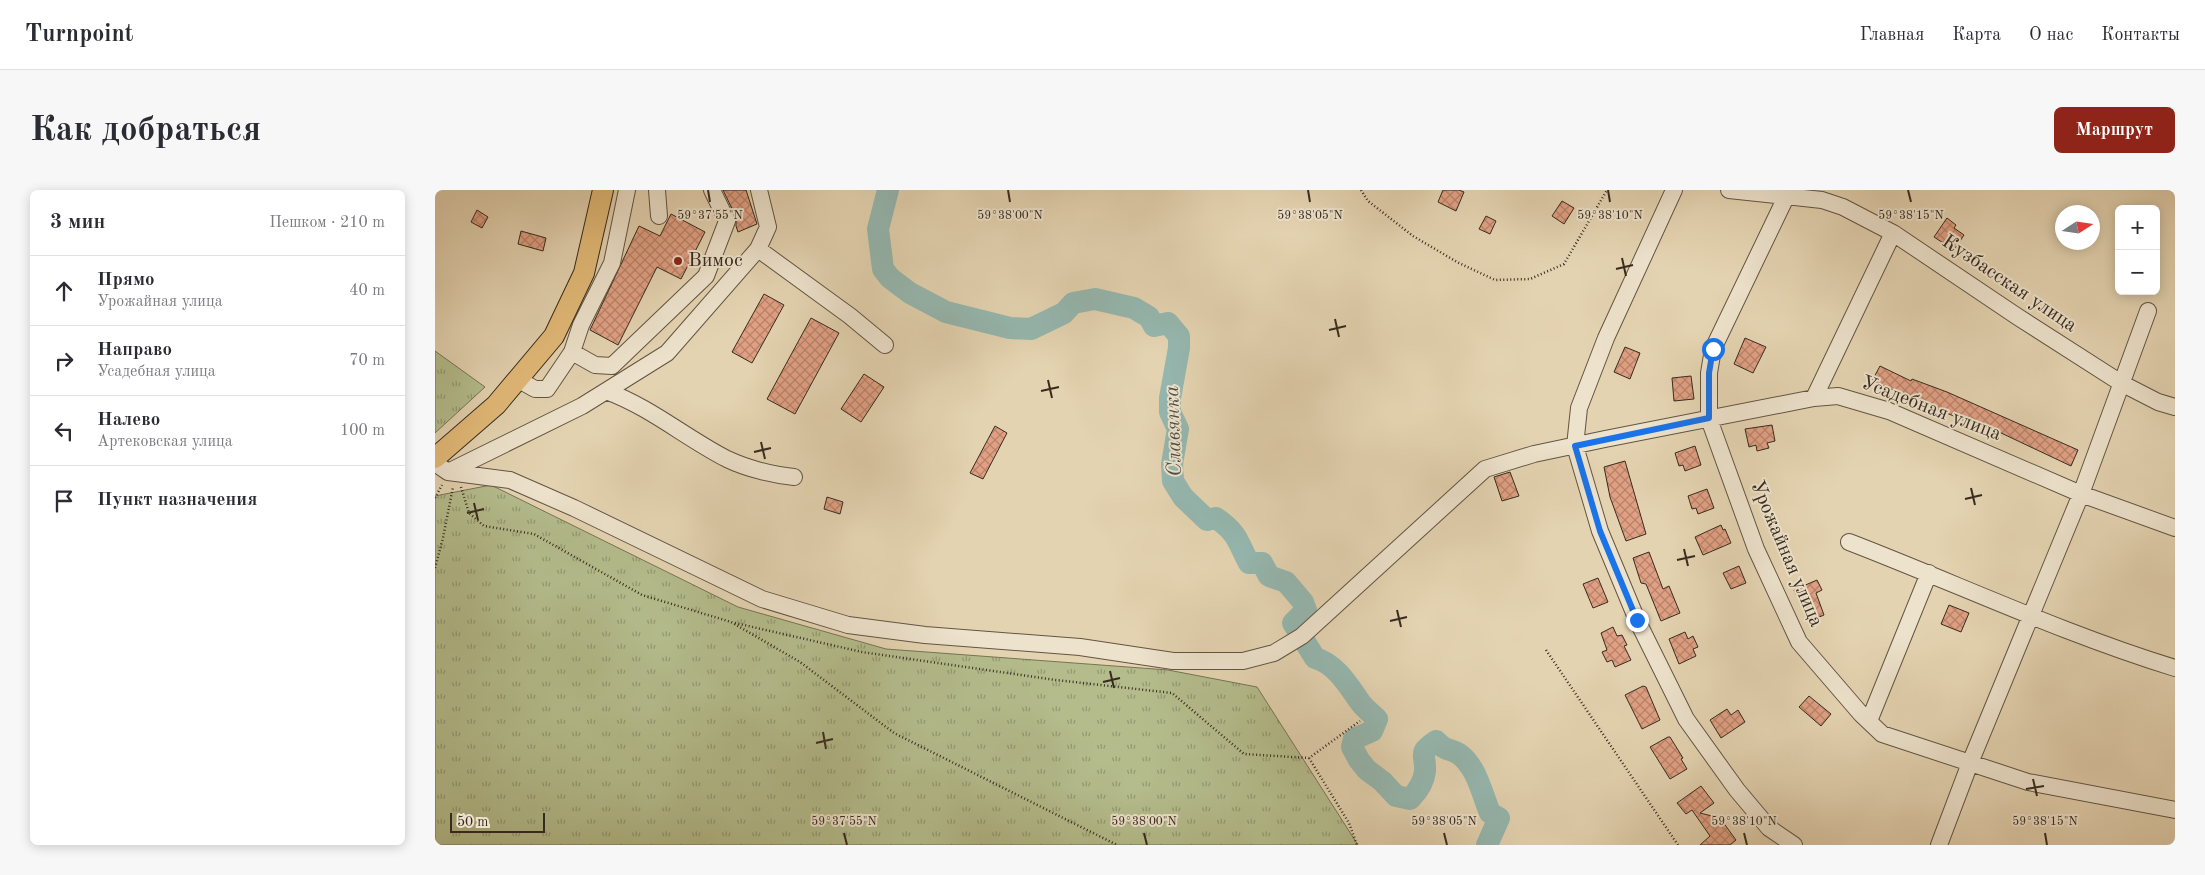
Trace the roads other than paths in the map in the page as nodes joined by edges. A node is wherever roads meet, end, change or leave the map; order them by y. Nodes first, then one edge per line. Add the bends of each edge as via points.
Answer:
1 (603, 190) edge
2 (627, 190) edge
3 (657, 190) edge
4 (712, 190) edge
5 (759, 190) edge
6 (1674, 190) edge
7 (1729, 190) edge
8 (1786, 197) junction
9 (659, 216) dead end
10 (1893, 233) junction
11 (757, 249) junction
12 (2148, 311) dead end
13 (885, 345) dead end
14 (572, 352) junction
15 (519, 380) junction
16 (2121, 383) junction
17 (606, 392) junction
18 (1814, 398) junction
19 (2175, 407) edge
20 (1709, 418) junction
21 (1575, 446) junction
22 (443, 468) edge
23 (793, 477) dead end
24 (2081, 494) junction
25 (2175, 528) edge
26 (1849, 542) dead end
27 (1929, 573) junction
28 (2030, 617) junction
29 (2175, 668) edge
30 (1869, 721) junction
31 (1969, 763) junction
32 (2175, 810) edge
33 (1795, 845) edge
34 (1939, 845) edge

1 - 15 main road via 584,273 555,336
2 - 14 lane via 612,262 581,325
3 - 9 lane
4 - 14 lane via 727,221 707,276 612,366 595,365
5 - 11 lane via 767,227
6 - 21 lane via 1579,408
7 - 8 lane, Кузбасская улица
8 - 10 lane, Кузбасская улица via 1822,200
8 - 20 lane, Урожайная улица via 1713,349 1709,373
10 - 16 lane, Кузбасская улица
10 - 18 lane
11 - 13 lane
11 - 17 lane via 667,353
12 - 16 lane
14 - 15 lane via 547,389 535,389
15 - 22 main road
16 - 19 lane, Кузбасская улица
16 - 24 lane
17 - 22 lane
17 - 23 lane via 627,399 728,459 780,476
18 - 20 lane, Усадебная улица
18 - 24 lane, Усадебная улица via 1838,396 1889,411
20 - 21 lane, Усадебная улица
20 - 30 lane, Урожайная улица via 1756,549 1799,642
21 - 22 lane, Усадебная улица via 1485,469 1302,636 1274,653 1243,661 1173,661 1080,647 925,635 848,625 762,599 510,480
21 - 33 lane via 1600,531 1637,620 1686,719 1769,828
24 - 25 lane, Усадебная улица
24 - 28 lane
26 - 27 lane
27 - 28 lane
27 - 30 lane
28 - 29 lane
28 - 31 lane
30 - 31 lane, Урожайная улица via 1882,734
31 - 32 lane, Урожайная улица via 2028,782
31 - 34 lane

